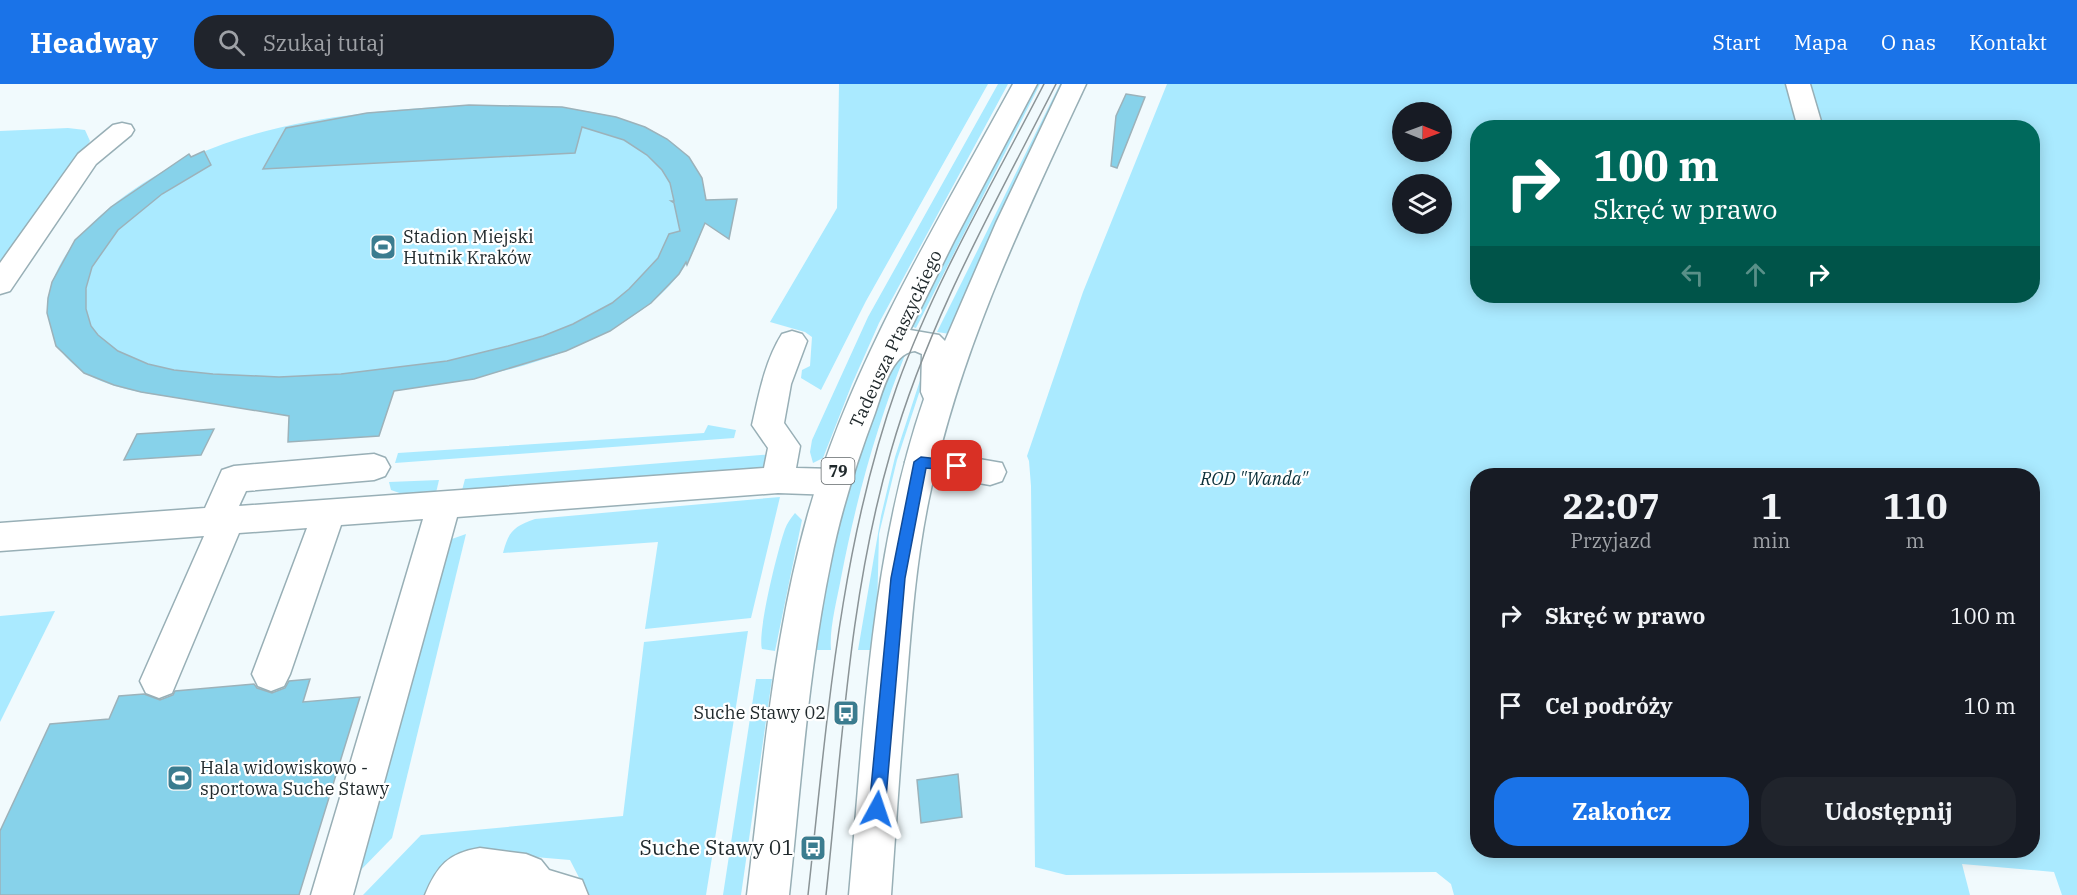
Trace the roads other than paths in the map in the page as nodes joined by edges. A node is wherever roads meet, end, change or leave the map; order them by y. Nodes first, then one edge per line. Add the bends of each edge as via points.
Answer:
1 (1025, 84) edge
2 (1074, 84) edge
3 (1798, 84) edge
4 (1809, 120) edge
5 (122, 130) dead end
6 (0, 284) edge
7 (792, 341) dead end
8 (883, 359) junction
9 (934, 415) junction
10 (921, 462) junction
11 (374, 467) dead end
12 (990, 471) dead end
13 (778, 480) junction
14 (835, 482) junction
15 (444, 505) junction
16 (329, 513) junction
17 (222, 521) junction
18 (0, 537) edge
19 (271, 674) dead end
20 (159, 681) dead end
21 (446, 894) edge
22 (533, 894) edge
23 (332, 895) edge
24 (768, 895) edge
25 (870, 895) edge

1 - 8 main road, Tadeusza Ptaszyckiego / 79
2 - 9 main road via 1011,219
3 - 4 main road
5 - 6 main road via 87,159
7 - 13 main road via 776,384 768,426 784,447
8 - 9 main road via 905,341 933,344 937,352
8 - 14 main road, Tadeusza Ptaszyckiego / 79
9 - 10 main road
10 - 12 main road
10 - 25 main road via 898,578
11 - 17 main road via 234,479
13 - 14 main road
13 - 15 main road
14 - 24 main road, Tadeusza Ptaszyckiego / 79 via 818,542 800,641
15 - 16 main road
15 - 23 main road
16 - 17 main road
16 - 19 main road
17 - 18 main road
17 - 20 main road
21 - 22 main road via 464,890

